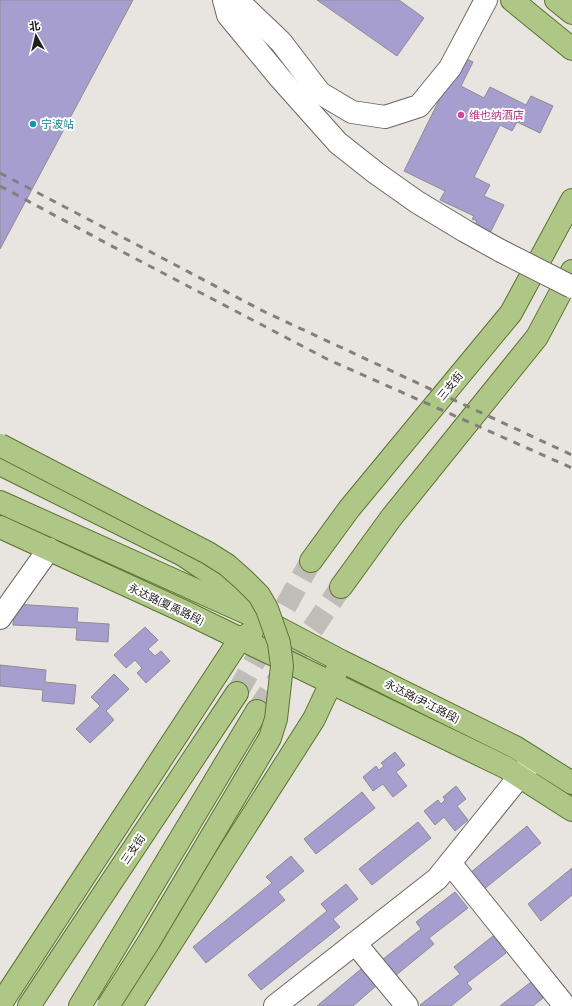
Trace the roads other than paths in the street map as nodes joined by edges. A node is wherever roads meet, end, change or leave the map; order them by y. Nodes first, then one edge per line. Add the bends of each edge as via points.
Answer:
1 (224, 0) edge
2 (237, 0) edge
3 (486, 0) edge
4 (512, 0) edge
5 (556, 0) edge
6 (572, 13) edge
7 (572, 49) edge
8 (572, 200) edge
9 (572, 271) edge
10 (572, 287) edge
11 (0, 445) edge
12 (0, 464) edge
13 (0, 502) edge
14 (0, 527) edge
15 (49, 549) junction
16 (311, 561) tunnel mouth
17 (341, 587) tunnel mouth
18 (0, 618) edge
19 (269, 622) junction
20 (240, 639) junction
21 (341, 661) junction
22 (330, 683) junction
23 (237, 693) tunnel mouth
24 (257, 711) tunnel mouth
25 (534, 759) junction
26 (520, 777) junction
27 (572, 783) edge
28 (572, 810) edge
29 (450, 863) junction
30 (355, 943) junction
31 (572, 1002) edge
32 (0, 1005) edge
33 (29, 1006) edge
34 (80, 1006) edge
35 (108, 1006) edge
36 (131, 1006) edge
37 (275, 1006) edge
38 (408, 1006) edge
39 (566, 1006) edge

1 - 10 street, bridge via 228,15 338,143 416,202 464,232
2 - 3 street via 281,42 320,93 352,112 385,116 418,106 450,68
4 - 7 main road
5 - 6 main road
8 - 16 main road, 三支街 via 511,312 349,509
9 - 17 main road via 538,337 391,518
11 - 35 main road, bridge via 227,565 259,596 267,609 279,643 282,666 276,719 270,738
12 - 19 main road via 183,555 250,602
13 - 19 main road
14 - 15 main road, 永达路(夏禹路段)
15 - 18 street
15 - 20 main road, 永达路(夏禹路段)
19 - 20 main road
19 - 21 main road, 永达路(尹江路段)
20 - 22 main road, 永达路(夏禹路段)
20 - 32 main road
21 - 22 main road
21 - 25 main road, 永达路(尹江路段) via 515,747
22 - 26 main road, 永达路(尹江路段) via 505,767
22 - 36 main road via 314,718
23 - 33 main road, 三支街
24 - 34 main road
25 - 26 street
25 - 27 main road, 永达路(尹江路段)
26 - 28 main road, 永达路(尹江路段)
26 - 29 street
29 - 30 street via 437,878
29 - 39 street
30 - 37 street
30 - 38 street
31 - 39 street

